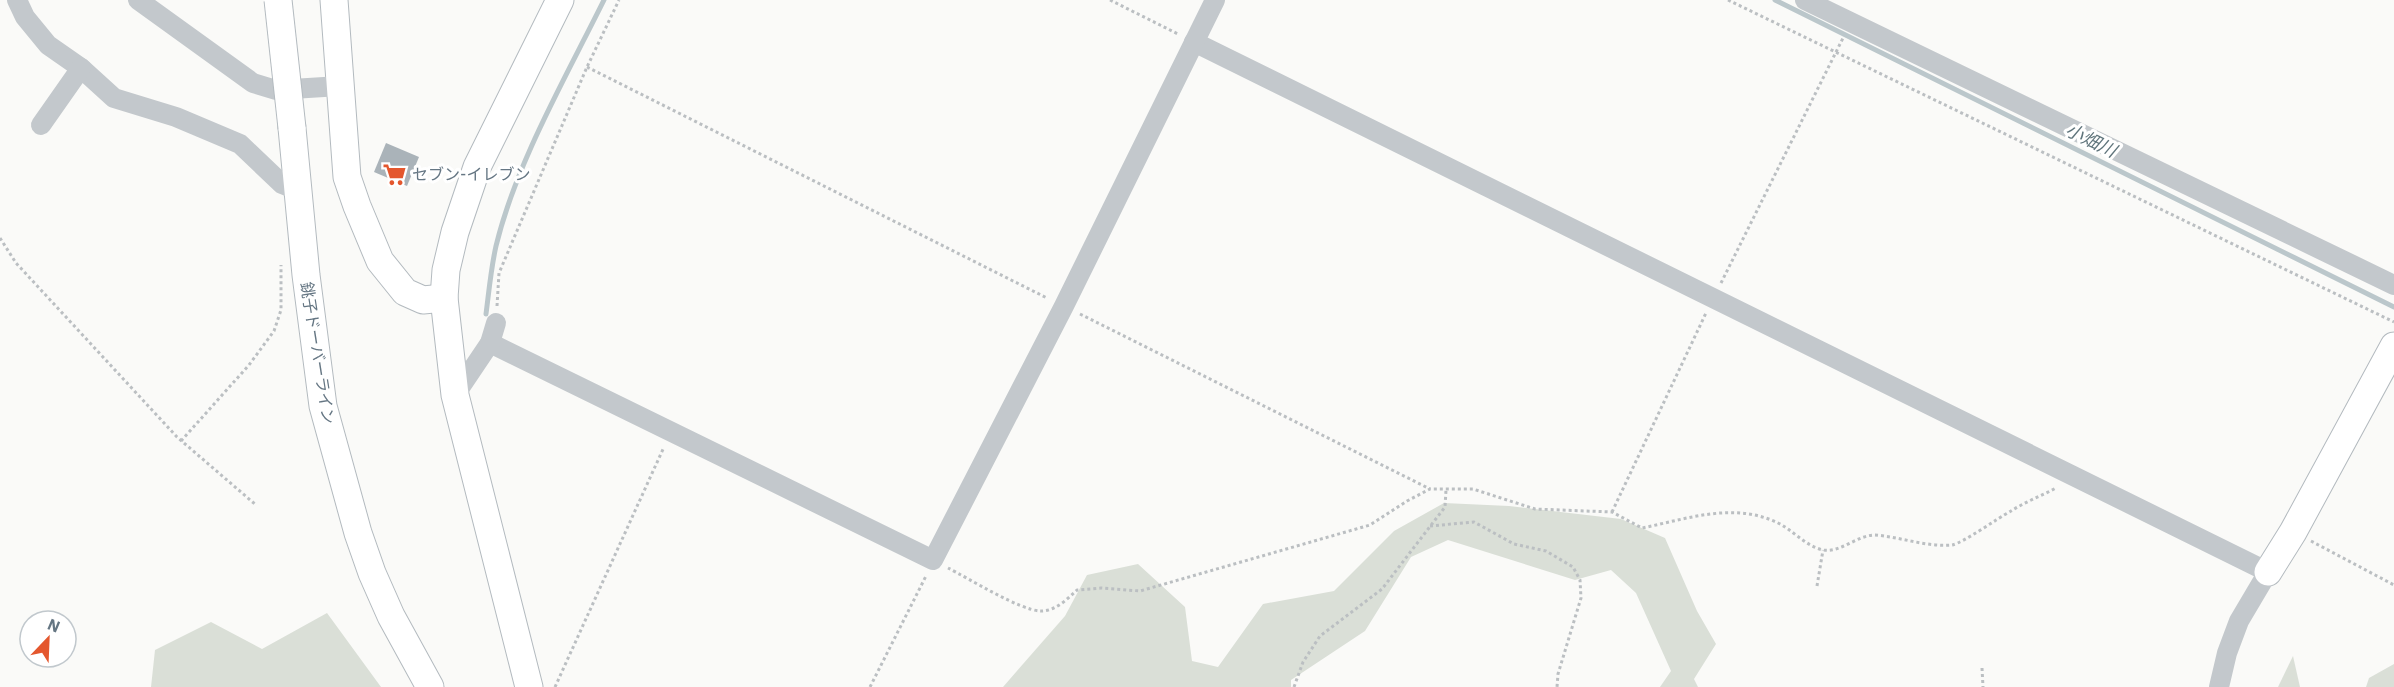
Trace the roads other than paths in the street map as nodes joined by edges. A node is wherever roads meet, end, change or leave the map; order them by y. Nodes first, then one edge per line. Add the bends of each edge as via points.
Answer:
1 (17, 0) edge
2 (138, 0) edge
3 (278, 0) edge
4 (334, 0) edge
5 (560, 0) edge
6 (1215, 0) edge
7 (1805, 0) edge
8 (1194, 42) junction
9 (81, 68) junction
10 (340, 86) junction
11 (41, 125) dead end
12 (297, 190) junction
13 (2394, 285) edge
14 (444, 298) junction
15 (311, 314) junction
16 (496, 323) road end
17 (490, 343) junction
18 (2394, 346) edge
19 (455, 395) junction
20 (323, 406) junction
21 (2268, 572) junction
22 (409, 687) edge
23 (430, 687) edge
24 (450, 687) edge
25 (529, 687) edge
26 (2219, 687) edge

1 - 9 street via 25,17 48,45
2 - 10 street via 253,83 276,90
3 - 12 main road, 銚子ドーバーライン, bridge
4 - 10 main road
5 - 14 main road via 477,167 455,232
6 - 8 street
7 - 13 street
8 - 17 street via 933,560
8 - 21 street
9 - 11 street
9 - 12 street via 114,98 176,117 240,144 282,184
10 - 14 main road via 347,177 380,261 413,297
12 - 15 main road, 銚子ドーバーライン
14 - 19 main road
15 - 20 main road, 銚子ドーバーライン
15 - 24 main road via 329,339 346,429 383,552 414,622
16 - 17 street
17 - 19 street
18 - 21 main road
19 - 25 main road
20 - 22 main road via 316,428 333,507 380,632
20 - 23 main road, 銚子ドーバーライン via 372,573
21 - 26 street via 2240,621

